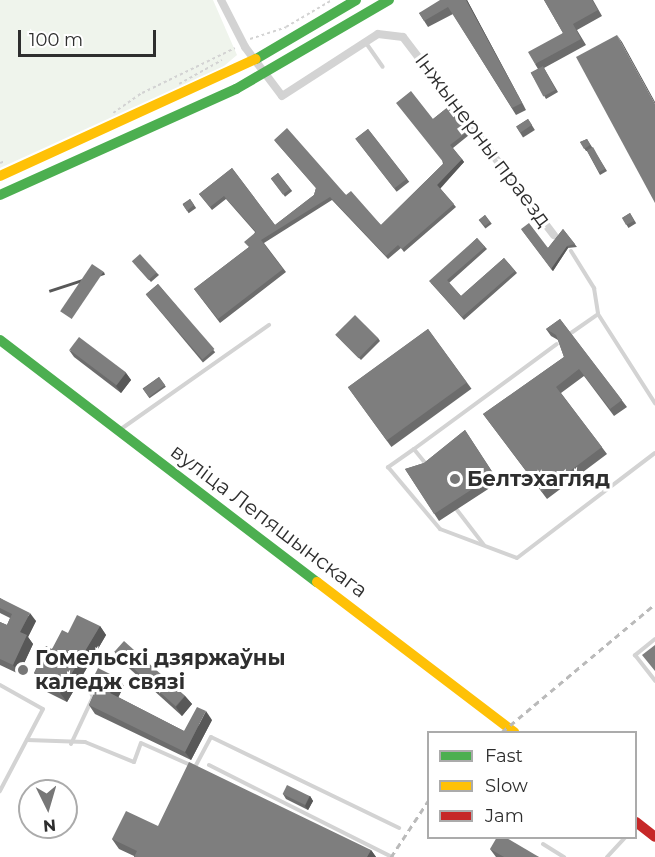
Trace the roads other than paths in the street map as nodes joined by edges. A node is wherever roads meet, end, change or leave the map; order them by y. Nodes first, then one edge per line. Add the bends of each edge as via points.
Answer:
1 (221, 0) edge
2 (356, 0) edge
3 (389, 0) edge
4 (365, 42) junction
5 (254, 61) junction
6 (382, 67) dead end
7 (264, 74) junction
8 (0, 176) edge
9 (0, 195) edge
10 (554, 235) dead end
11 (571, 251) dead end
12 (598, 314) junction
13 (269, 325) dead end
14 (571, 333) edge
15 (0, 340) edge
16 (557, 344) edge
17 (655, 403) edge
18 (118, 431) junction
19 (414, 449) junction
20 (655, 453) edge
21 (427, 466) edge
22 (457, 510) dead end
23 (484, 545) junction
24 (655, 639) edge
25 (99, 673) edge
26 (655, 681) edge
27 (0, 685) edge
28 (513, 731) edge
29 (27, 740) junction
30 (71, 745) junction
31 (209, 765) dead end
32 (0, 791) edge
33 (637, 826) edge
34 (399, 828) dead end
35 (655, 837) edge
36 (623, 839) edge
37 (543, 844) dead end
38 (392, 857) edge
39 (564, 857) edge
40 (606, 857) edge

1 - 5 street
2 - 5 main road
3 - 7 main road
4 - 6 lane
4 - 7 street, Інжынерны праезд via 282,96
4 - 10 street, Інжынерны праезд via 390,33 417,50
5 - 7 street
5 - 8 main road
7 - 9 main road
11 - 12 lane via 594,288
12 - 14 lane
12 - 17 lane
13 - 18 lane
15 - 18 main road, вуліца Лепяшынскага
16 - 19 lane
18 - 28 main road, вуліца Лепяшынскага
19 - 21 lane
19 - 23 lane via 388,467 440,529
20 - 23 lane via 517,558
22 - 23 lane
24 - 26 lane via 635,655
25 - 30 lane
27 - 29 lane via 43,709
29 - 30 lane
29 - 32 lane
30 - 34 lane via 85,742 134,762 141,743 195,767 211,737
31 - 38 lane
33 - 35 main road
36 - 40 lane
37 - 39 lane

